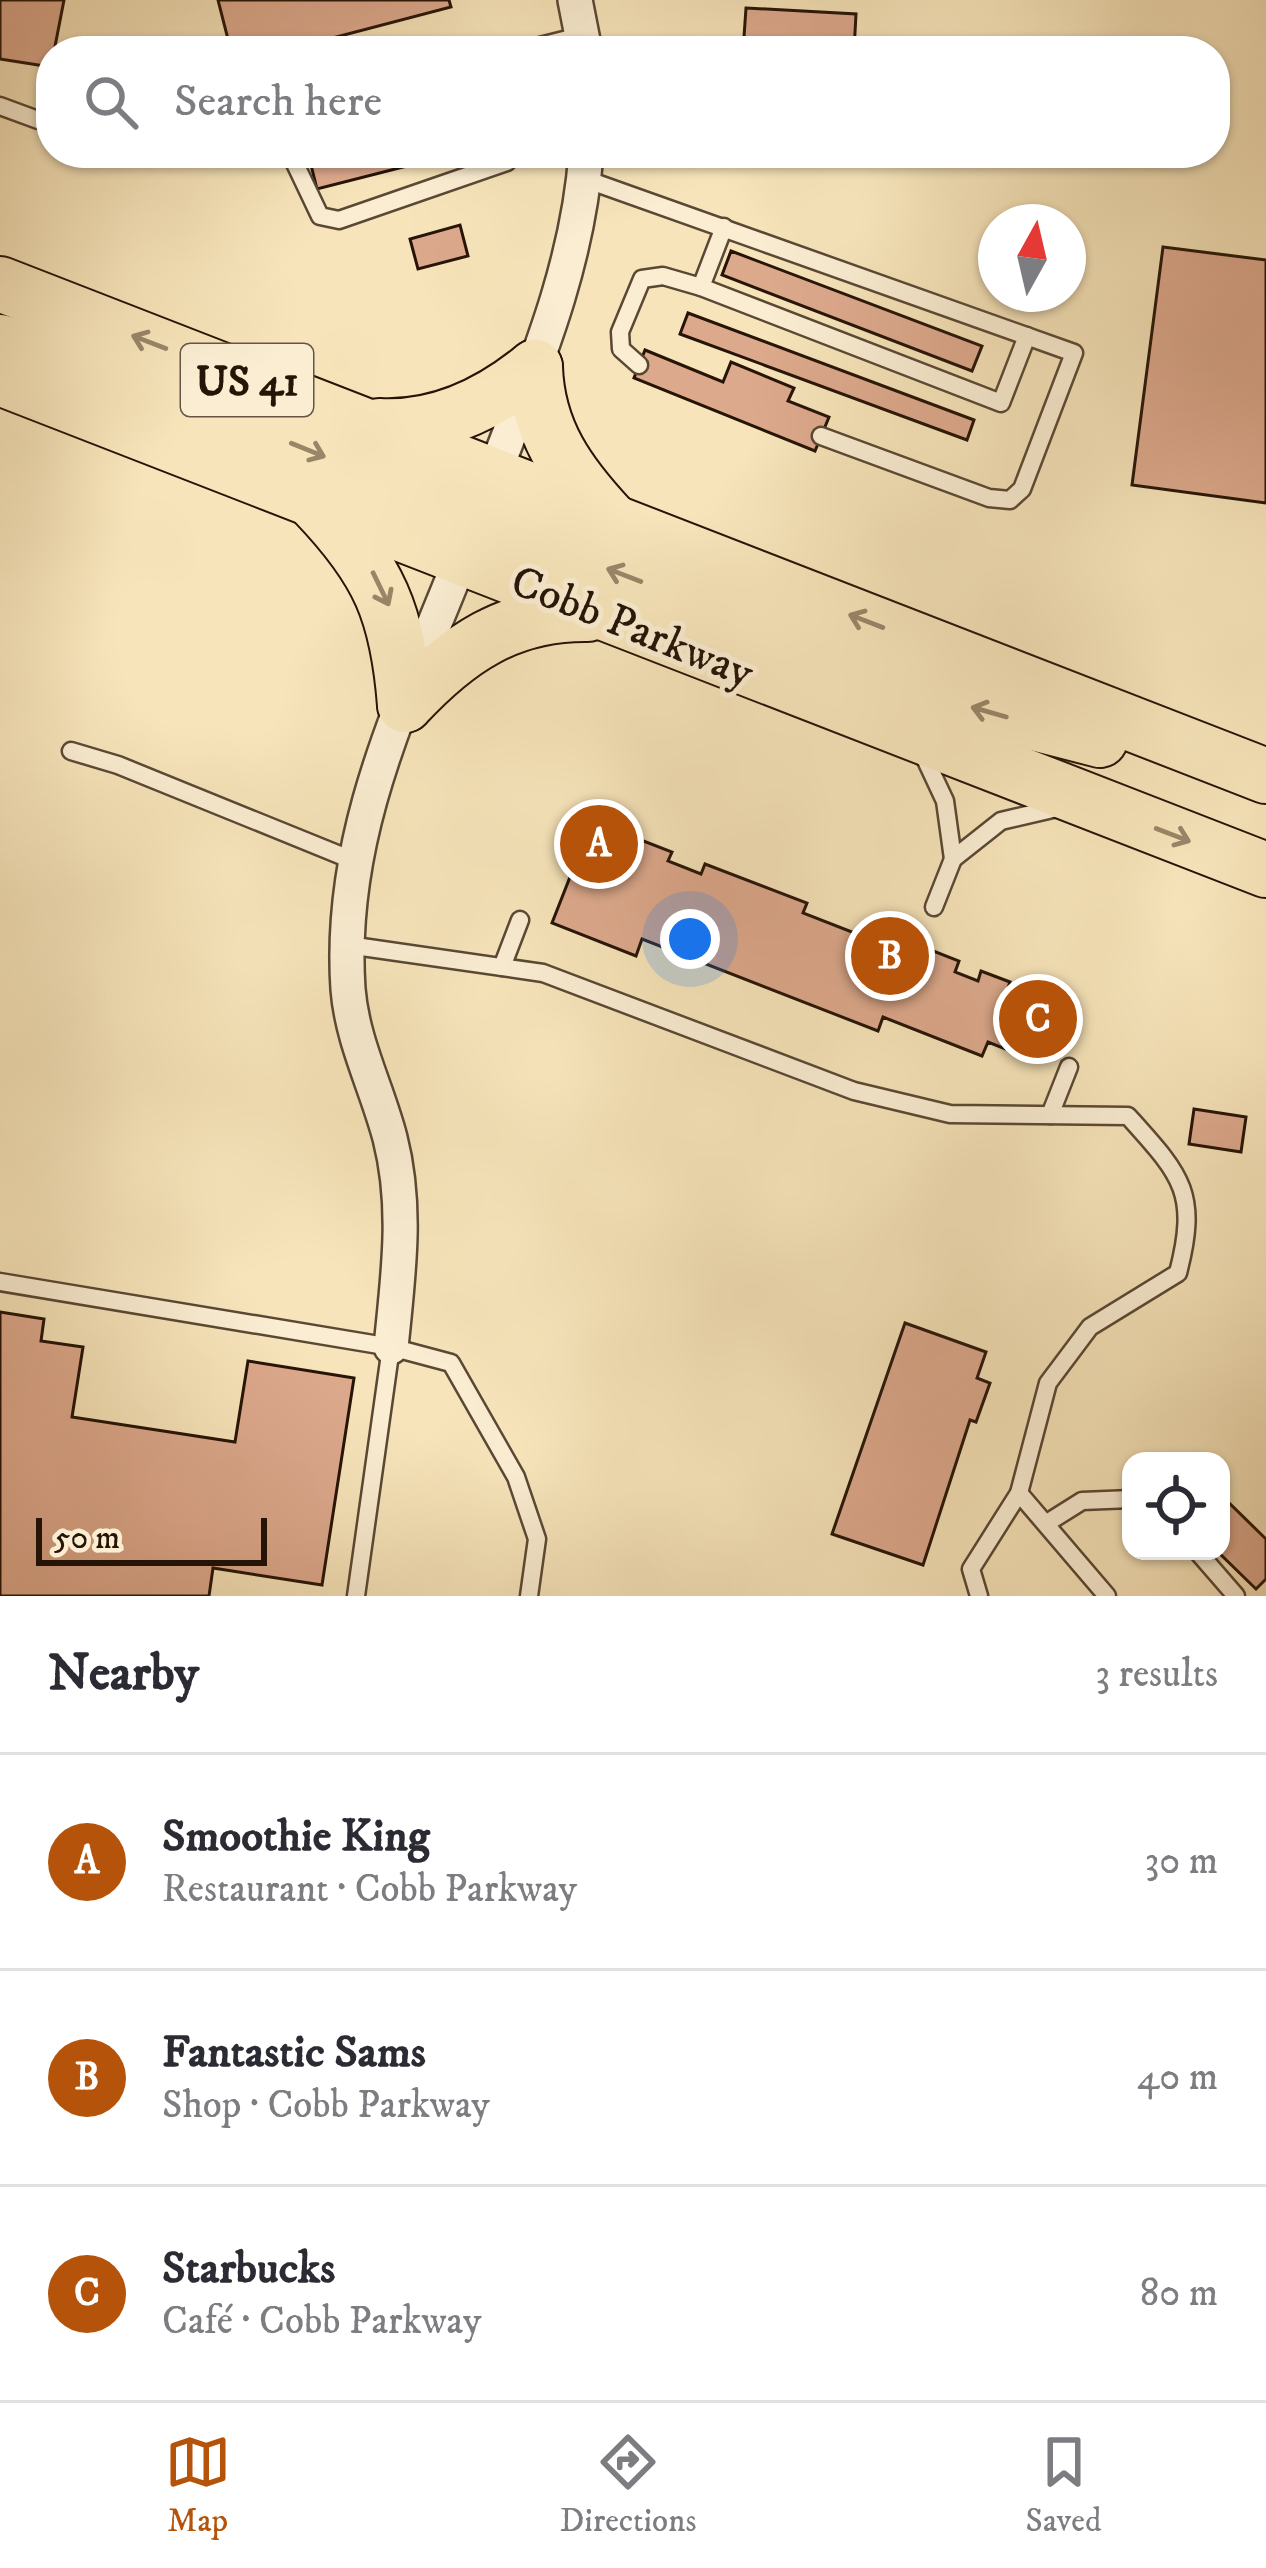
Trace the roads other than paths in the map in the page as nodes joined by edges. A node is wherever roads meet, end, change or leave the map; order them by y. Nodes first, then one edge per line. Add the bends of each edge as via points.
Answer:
1 (575, 0) edge
2 (583, 36) edge
3 (0, 106) edge
4 (36, 119) edge
5 (297, 168) edge
6 (490, 168) edge
7 (585, 168) edge
8 (590, 168) edge
9 (724, 227) junction
10 (0, 284) edge
11 (701, 287) junction
12 (1027, 336) junction
13 (0, 342) edge
14 (639, 365) dead end
15 (535, 367) junction
16 (0, 378) edge
17 (365, 426) junction
18 (821, 436) dead end
19 (310, 497) junction
20 (477, 516) junction
21 (612, 521) junction
22 (606, 615) junction
23 (405, 705) junction
24 (907, 732) junction
25 (1199, 750) junction
26 (71, 752) dead end
27 (1266, 759) edge
28 (1266, 776) edge
29 (1100, 806) junction
30 (952, 859) junction
31 (352, 860) junction
32 (1266, 870) edge
33 (934, 907) dead end
34 (520, 920) dead end
35 (348, 944) junction
36 (502, 967) junction
37 (1069, 1067) dead end
38 (1050, 1115) junction
39 (0, 1282) edge
40 (391, 1347) junction
41 (1019, 1492) junction
42 (1122, 1499) edge
43 (1047, 1523) junction
44 (1205, 1560) edge
45 (356, 1596) edge
46 (529, 1596) edge
47 (980, 1596) edge
48 (1107, 1596) edge
49 (1236, 1596) edge

1 - 2 street
3 - 4 lane
5 - 6 lane via 320,216 339,220
7 - 15 street via 570,255
8 - 9 lane
9 - 11 lane
9 - 12 lane
17 -> 10 main road, Cobb Parkway / US 41
11 - 12 lane via 1000,403
11 - 14 lane via 642,279 620,332 621,349
12 - 18 lane via 1074,353 1022,489 1010,500
13 -> 20 main road via 109,371
15 - 17 main road via 452,416 404,428
15 - 20 street
15 - 21 main road via 549,436
16 - 19 main road, Cobb Parkway / US 41
17 - 20 main road, Cobb Parkway / US 41
19 - 20 main road, Cobb Parkway / US 41
19 -> 23 main road via 388,601
20 - 21 main road, Cobb Parkway / US 41
20 - 22 main road, Cobb Parkway / US 41
20 - 23 street
25 -> 20 main road via 1096,739 948,701
25 -> 21 main road, Cobb Parkway / US 41
22 - 23 main road via 555,614 498,630 455,656
22 - 24 main road, Cobb Parkway / US 41
23 - 31 street
24 - 29 main road, Cobb Parkway / US 41
24 - 30 lane via 941,789
25 - 27 lane
25 - 28 main road, Cobb Parkway / US 41
26 - 31 lane
29 - 30 lane via 1019,813
29 -> 32 main road, Cobb Parkway / US 41
30 - 33 lane
31 - 35 street
34 - 36 lane
35 - 36 lane
35 - 40 street via 355,1029 402,1202
36 - 38 lane via 543,974 854,1091 950,1114
37 - 38 lane
38 - 41 lane via 1128,1116 1169,1159 1190,1223 1178,1273 1090,1328 1048,1383
39 - 40 lane
40 - 45 lane
40 - 46 lane via 451,1363 516,1477 537,1539
41 - 43 lane
41 - 47 lane via 971,1569
42 - 43 lane via 1082,1501
43 - 48 lane
44 - 49 lane

